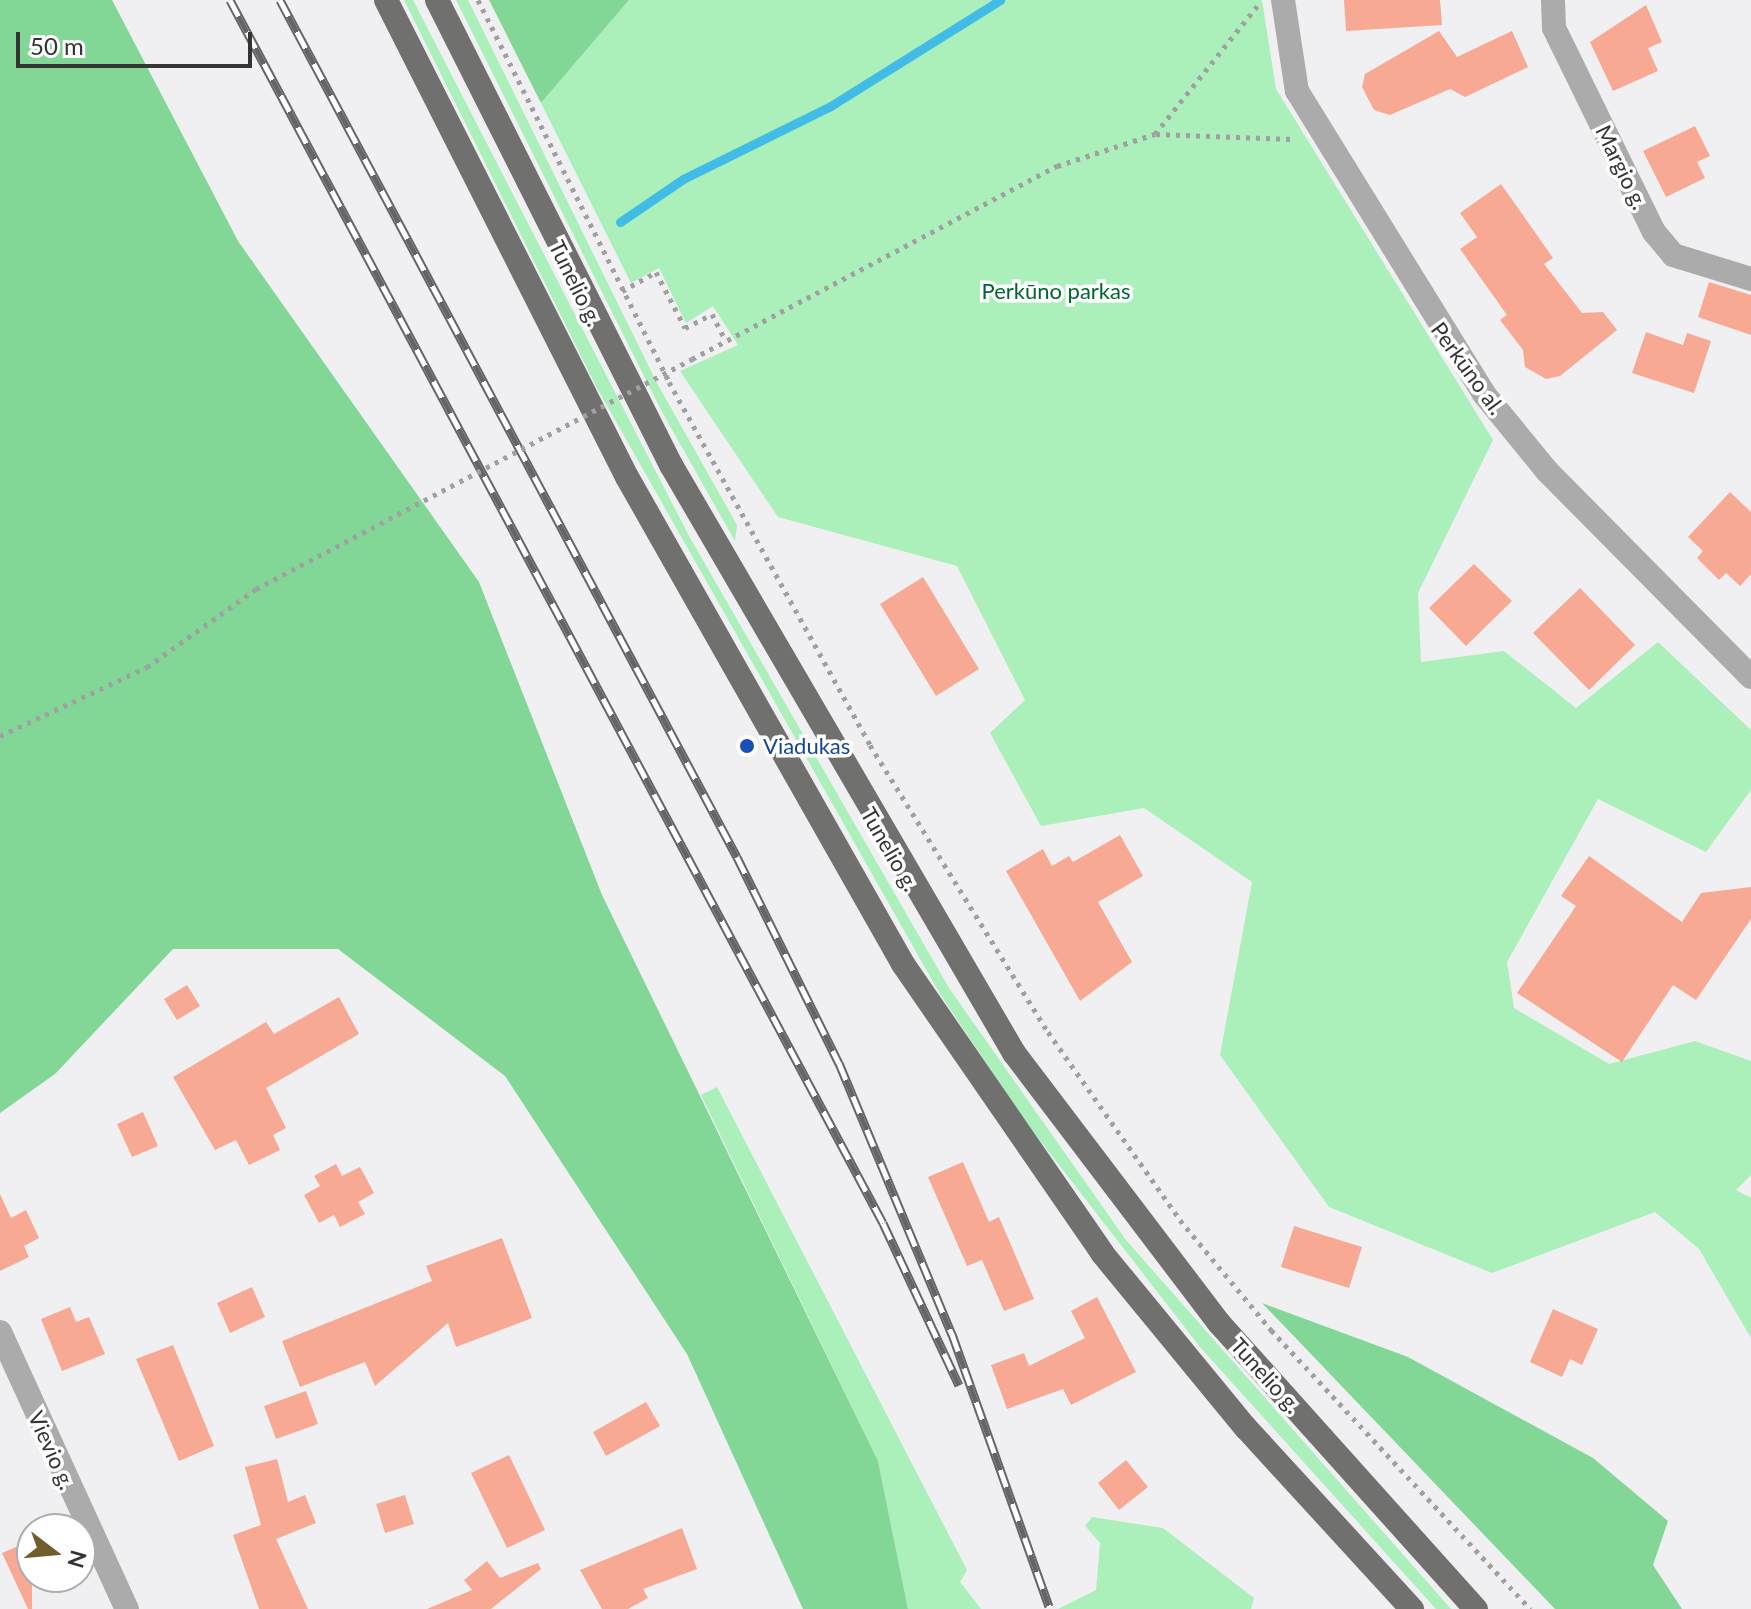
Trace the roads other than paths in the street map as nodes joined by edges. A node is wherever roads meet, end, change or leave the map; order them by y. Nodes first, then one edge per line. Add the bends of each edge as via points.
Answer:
1 (386, 0) edge
2 (437, 0) edge
3 (1283, 0) edge
4 (1553, 0) edge
5 (1751, 279) edge
6 (1751, 677) edge
7 (0, 1332) edge
8 (127, 1609) edge
9 (1412, 1609) edge
10 (1476, 1609) edge

1 - 9 main road, Tunelio g. via 627,477 903,964 1102,1253 1246,1428
2 - 10 main road, Tunelio g. via 671,465 1014,1053 1219,1323
3 - 6 street, Perkūno al. via 1297,91 1484,394 1547,471
4 - 5 street, Margio g. via 1554,28 1654,232 1673,255
7 - 8 street, Vievio g.

